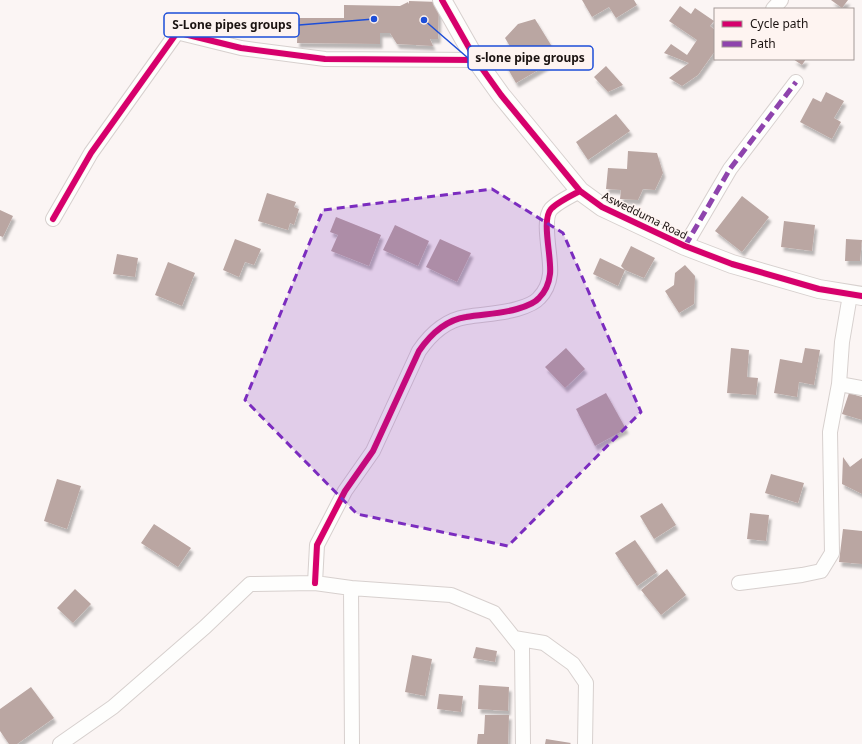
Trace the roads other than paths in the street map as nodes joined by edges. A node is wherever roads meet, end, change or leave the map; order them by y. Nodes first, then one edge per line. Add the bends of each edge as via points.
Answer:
1 (442, 0) edge
2 (781, 0) edge
3 (774, 8) edge
4 (476, 60) junction
5 (796, 82) dead end
6 (580, 191) junction
7 (53, 219) dead end
8 (685, 246) junction
9 (856, 296) edge
10 (839, 384) junction
11 (862, 388) edge
12 (315, 583) junction
13 (739, 583) dead end
14 (351, 588) junction
15 (514, 638) junction
16 (60, 744) edge
17 (352, 744) edge
18 (523, 744) edge
19 (585, 744) edge

1 - 4 street, Aswedduma Road
2 - 3 street
4 - 6 street, Aswedduma Road via 501,95
4 - 7 street via 325,59 241,48 176,34 91,153
5 - 8 street via 730,169
6 - 8 street, Aswedduma Road via 602,207
6 - 12 street via 551,208 546,217 550,274 546,289 538,300 504,313 453,321 428,337 419,351 373,451 345,491 317,545
8 - 9 street, Aswedduma Road via 740,266 819,289
9 - 10 street via 842,342
10 - 11 street
10 - 13 street via 830,432 832,553 821,571
12 - 14 street
12 - 16 street via 250,584 113,707
14 - 15 street via 451,595 494,613
14 - 17 street
15 - 18 street via 522,648
15 - 19 street via 544,643 573,664 586,683

